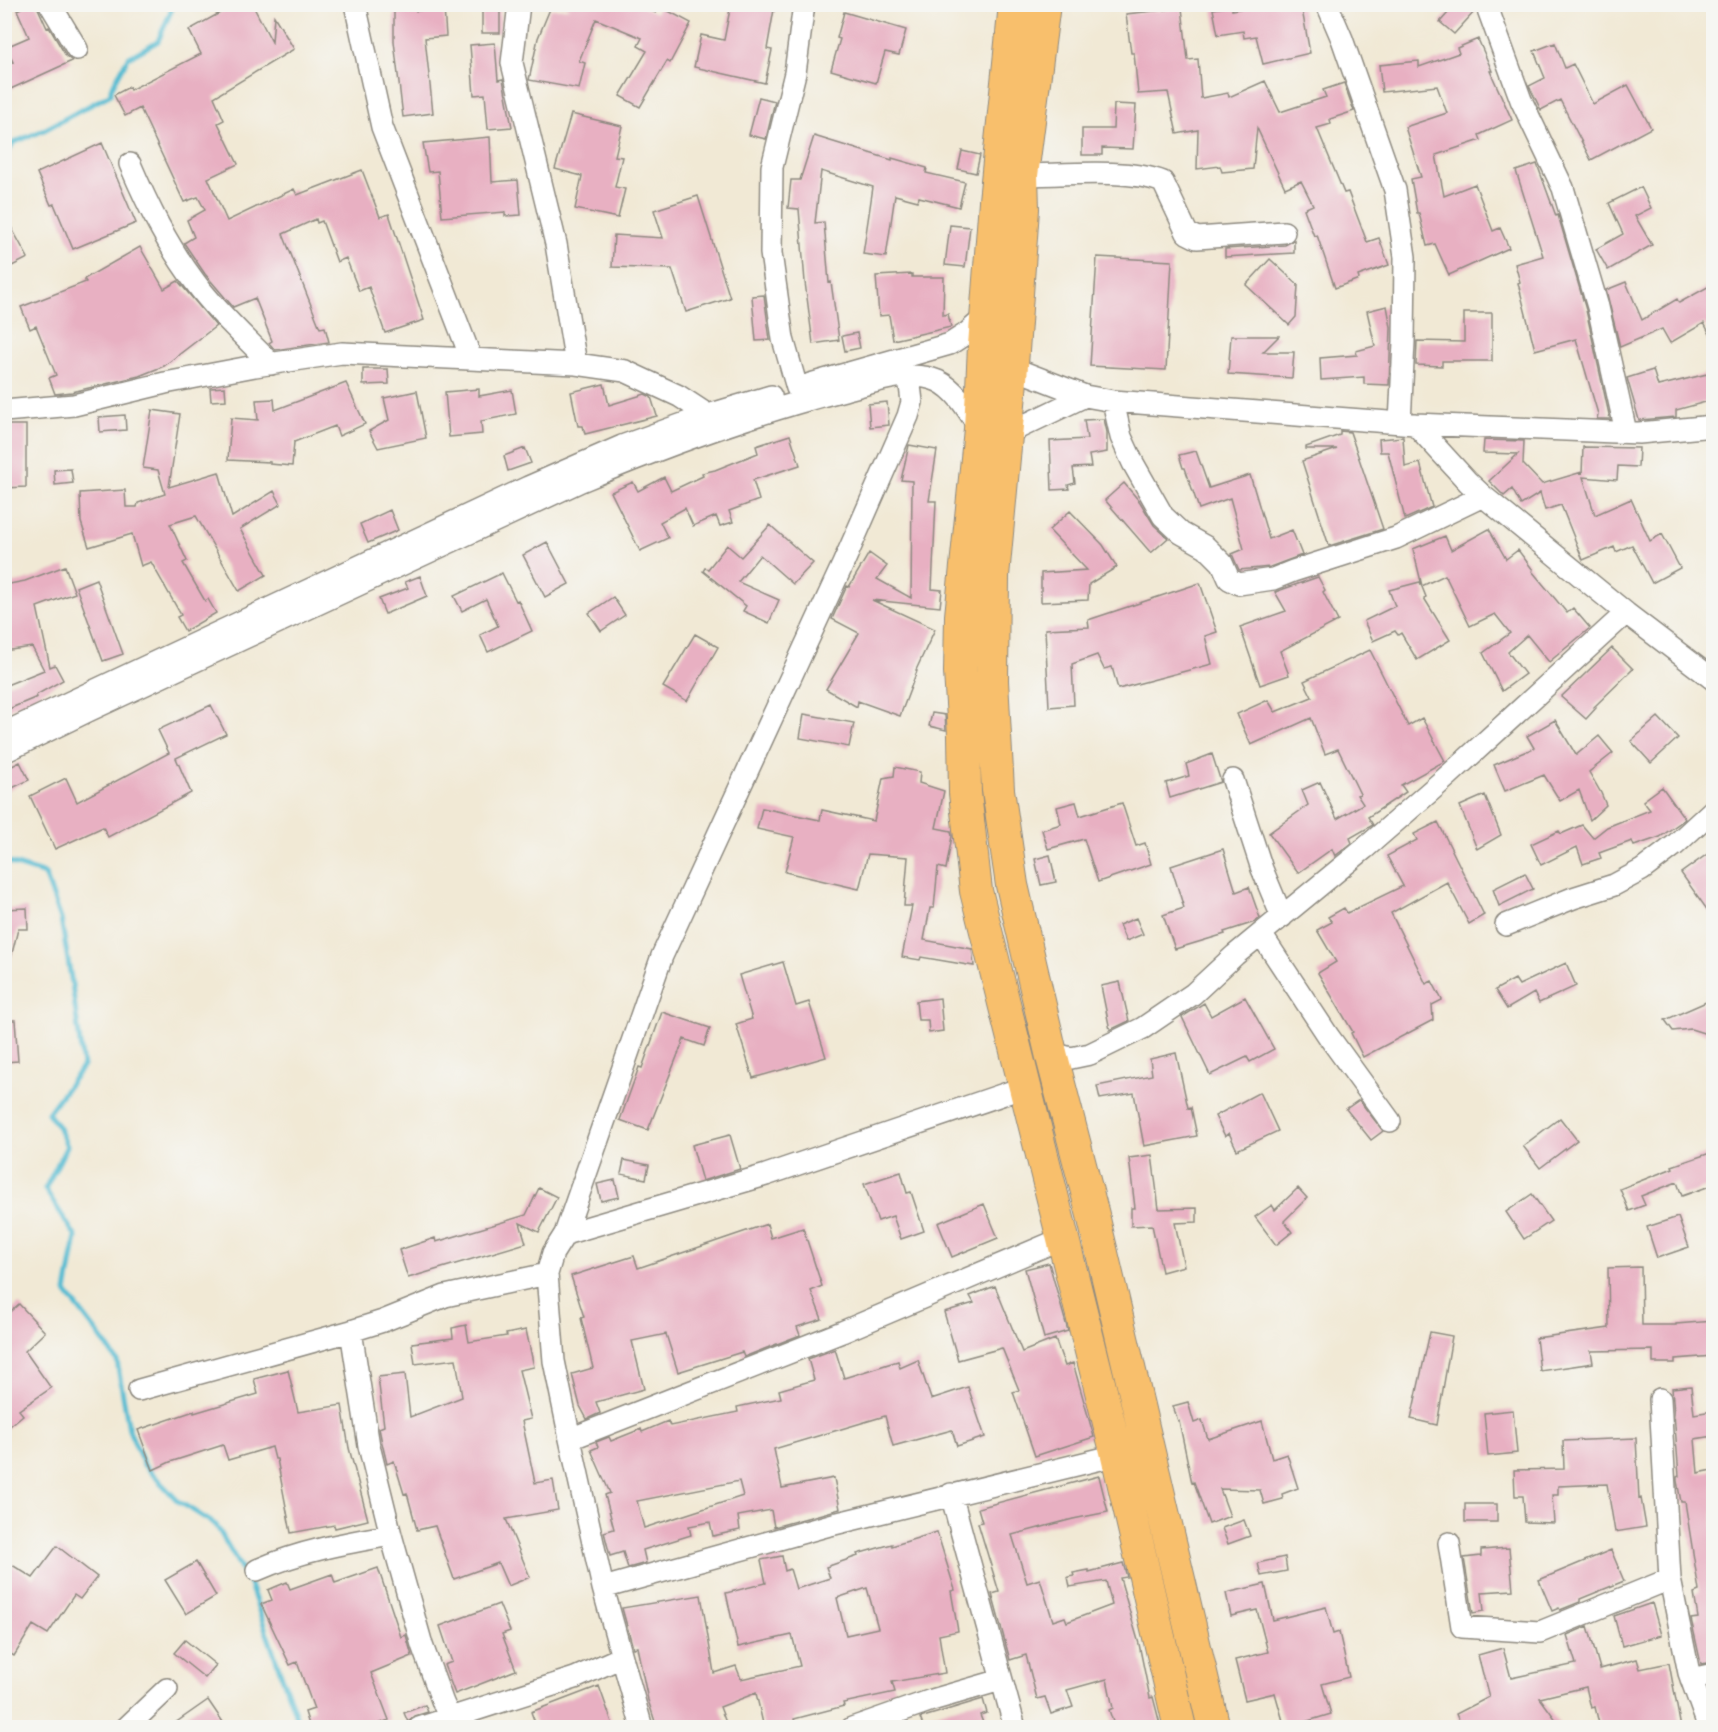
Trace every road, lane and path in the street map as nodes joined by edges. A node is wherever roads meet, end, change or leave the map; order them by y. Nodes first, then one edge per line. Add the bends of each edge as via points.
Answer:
1 (50, 4) edge
2 (355, 4) edge
3 (519, 4) edge
4 (804, 4) edge
5 (1015, 4) edge
6 (1044, 4) edge
7 (1327, 4) edge
8 (1486, 4) edge
9 (77, 49) dead end
10 (130, 164) dead end
11 (1022, 175) junction
12 (1284, 232) dead end
13 (986, 316) junction
14 (471, 358) junction
15 (270, 364) junction
16 (576, 364) junction
17 (1010, 367) junction
18 (909, 377) junction
19 (796, 388) junction
20 (1085, 396) junction
21 (1113, 401) junction
22 (4, 411) edge
23 (708, 415) junction
24 (1408, 423) junction
25 (1713, 426) edge
26 (993, 431) junction
27 (1626, 432) junction
28 (1483, 495) junction
29 (1626, 613) junction
30 (1713, 680) edge
31 (4, 733) edge
32 (4, 752) edge
33 (1233, 780) dead end
34 (1713, 809) edge
35 (1282, 917) junction
36 (1506, 925) dead end
37 (1262, 934) junction
38 (1051, 1053) junction
39 (1025, 1087) junction
40 (1389, 1121) dead end
41 (565, 1234) junction
42 (1061, 1239) junction
43 (547, 1274) junction
44 (351, 1331) junction
45 (139, 1390) dead end
46 (1660, 1399) dead end
47 (570, 1439) junction
48 (1117, 1455) junction
49 (1156, 1485) junction
50 (1125, 1493) junction
51 (951, 1494) junction
52 (392, 1535) junction
53 (1449, 1543) dead end
54 (257, 1570) dead end
55 (1670, 1579) junction
56 (603, 1588) junction
57 (622, 1657) junction
58 (1713, 1674) edge
59 (1691, 1679) junction
60 (1001, 1680) junction
61 (167, 1689) dead end
62 (450, 1718) junction
63 (126, 1728) edge
64 (419, 1728) edge
65 (642, 1728) edge
66 (852, 1728) edge
67 (1015, 1728) edge
68 (1180, 1728) edge
69 (1214, 1728) edge
70 (1709, 1728) edge

1 - 9 street
2 - 14 street via 382,127
3 - 16 street via 512,63 556,244
4 - 19 street via 795,74 772,167 771,253 783,339
5 - 13 highway
6 - 11 highway
7 - 24 street via 1395,190 1405,257
8 - 27 street via 1521,100 1563,188 1598,307
10 - 15 street via 153,218 173,252 196,284
11 - 12 street via 1149,177 1163,182 1187,233 1197,238
11 - 17 highway via 1023,209
13 - 19 street via 950,344
13 - 26 highway
14 - 15 street via 342,352
14 - 16 street
15 - 22 street via 74,405
16 - 23 street via 625,371 679,396
17 - 20 street
17 - 26 highway
18 - 26 street via 939,381
18 - 32 street via 895,377 797,402 654,450
18 - 41 street via 912,402 908,416 662,956
19 - 23 street
20 - 21 street
20 - 26 street
21 - 24 street
21 - 28 street via 1132,463 1163,516 1181,533 1206,547 1222,563 1229,579 1239,584 1273,579 1396,538
23 - 31 street via 622,446 528,487
24 - 27 street
24 - 28 street
25 - 27 street
26 - 38 highway via 992,681 998,790 1012,885
26 - 39 highway via 961,616 965,793 976,891
28 - 29 street
29 - 30 street
29 - 35 street via 1449,775
33 - 35 street
34 - 36 street via 1642,870 1614,885
35 - 37 street
37 - 38 street via 1193,994 1143,1028 1090,1054 1071,1058
37 - 40 street
38 - 49 highway
39 - 41 street via 765,1175
39 - 42 highway
41 - 43 street via 553,1253
42 - 47 street via 842,1332
42 - 48 highway
43 - 44 street via 445,1296
43 - 47 street via 554,1361
44 - 45 street
44 - 52 street via 369,1446
46 - 55 street
47 - 56 street
48 - 50 highway
48 - 51 street
49 - 50 highway
49 - 69 highway
50 - 68 highway
51 - 56 street
51 - 60 street
52 - 54 street via 284,1558
52 - 62 street via 422,1645
53 - 55 street via 1462,1627 1540,1632
55 - 59 street
56 - 57 street
57 - 62 street via 575,1678
57 - 65 street
58 - 59 street
59 - 70 street
60 - 66 street
60 - 67 street
61 - 63 street
62 - 64 street

